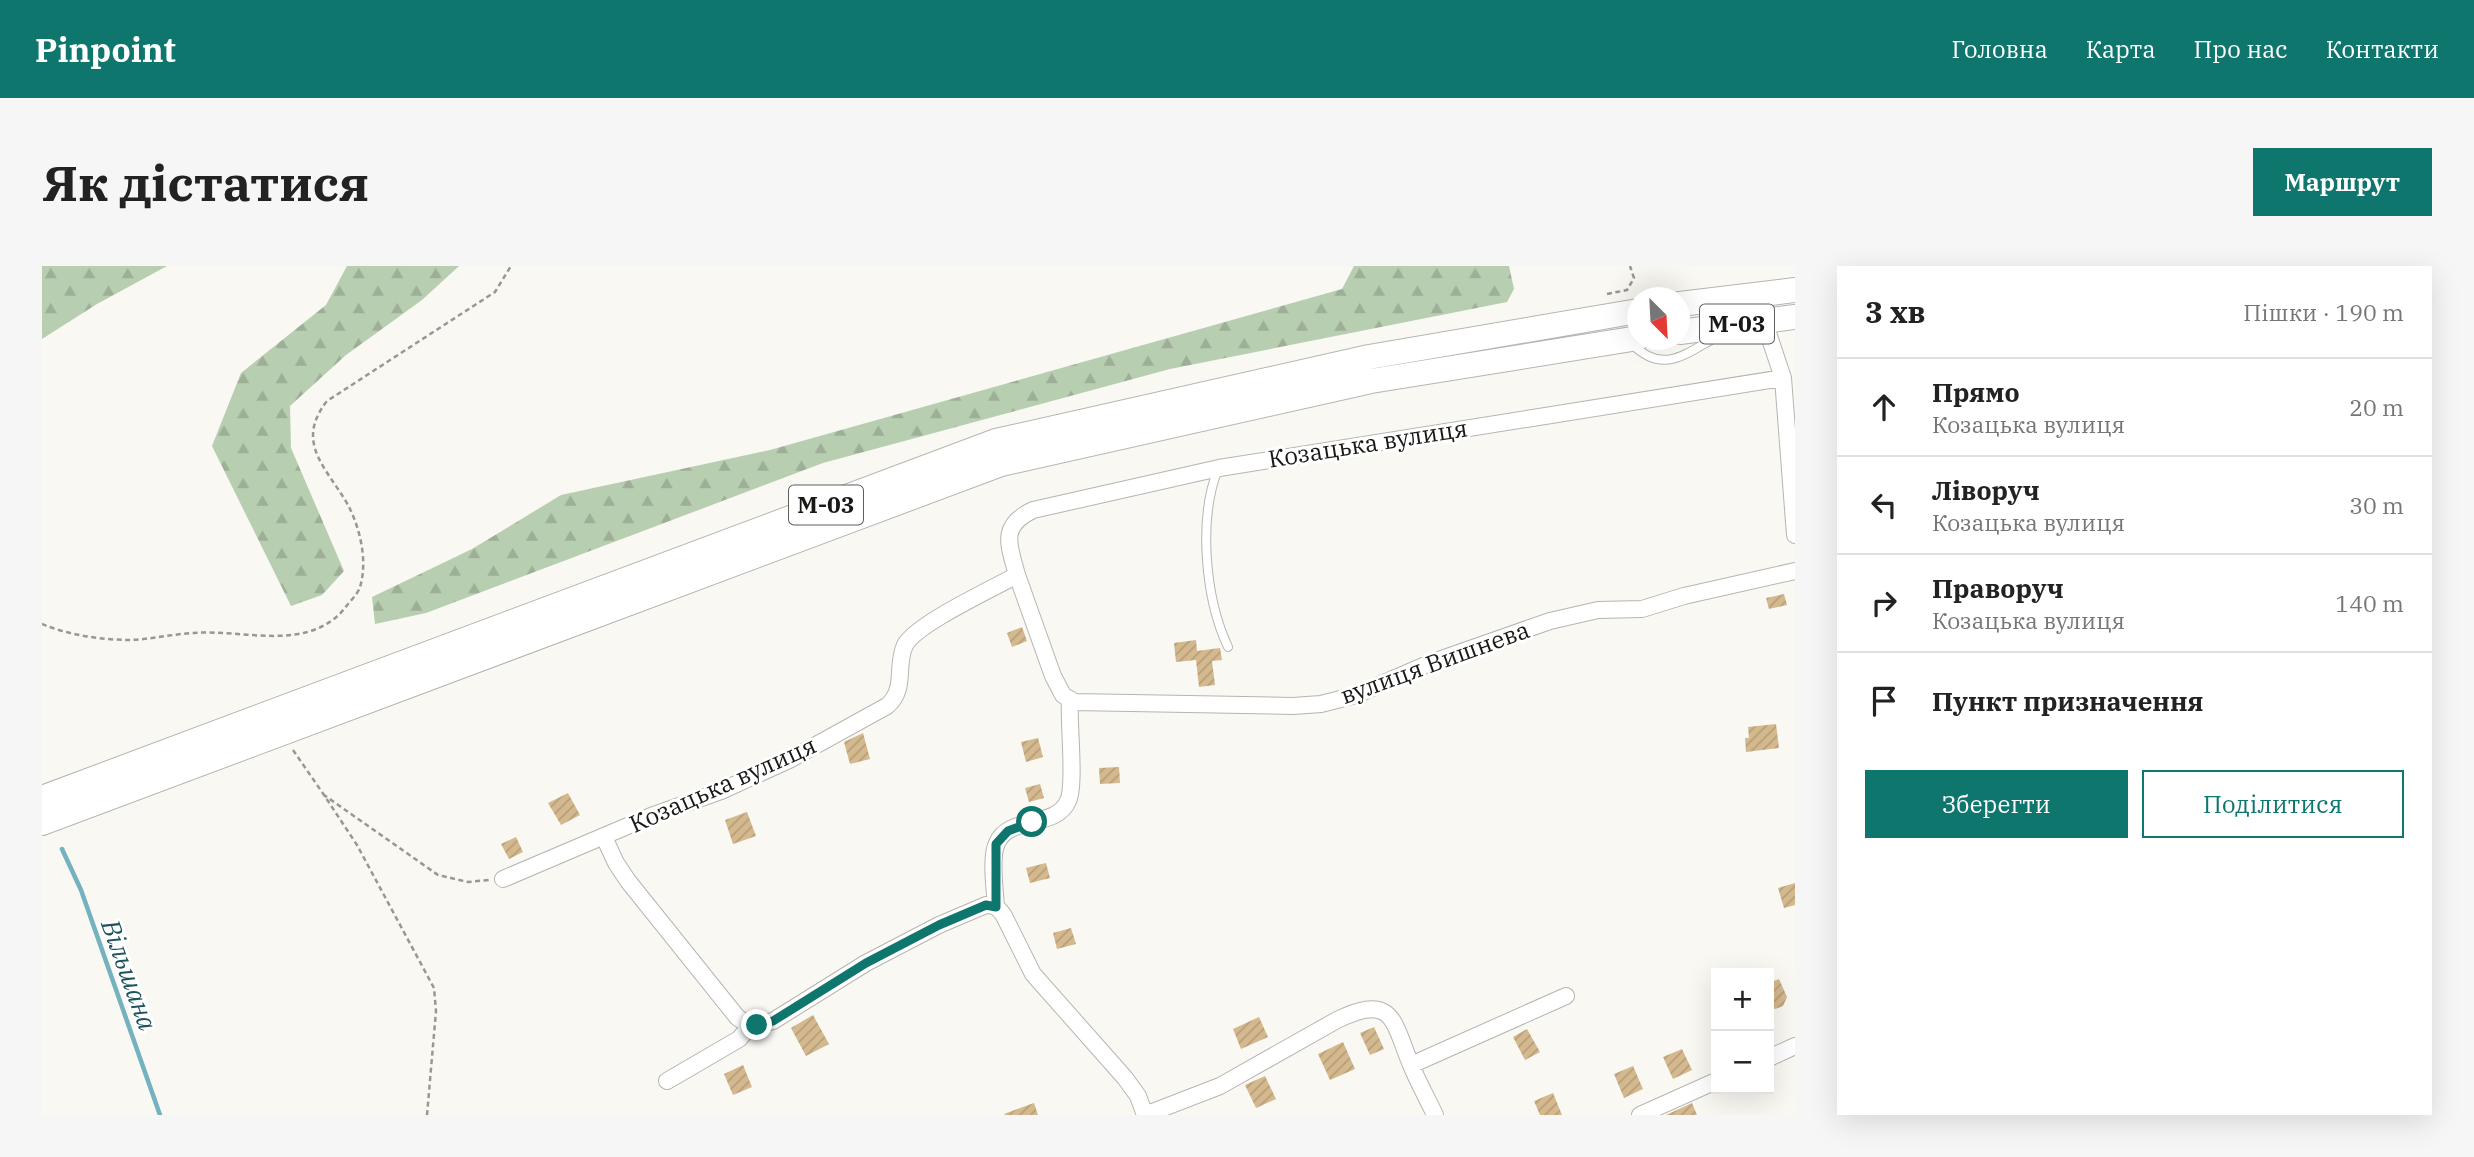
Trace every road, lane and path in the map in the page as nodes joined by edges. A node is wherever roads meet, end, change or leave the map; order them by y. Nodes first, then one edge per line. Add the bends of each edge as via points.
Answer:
1 (512, 266) edge
2 (1630, 266) edge
3 (1795, 290) edge
4 (1607, 294) dead end
5 (1690, 303) edge
6 (1627, 313) edge
7 (1795, 317) edge
8 (1753, 322) junction
9 (1690, 331) edge
10 (1627, 340) edge
11 (1641, 350) edge
12 (1783, 378) junction
13 (1219, 468) junction
14 (1793, 496) edge
15 (1795, 535) edge
16 (1795, 571) edge
17 (1017, 575) junction
18 (42, 624) edge
19 (1228, 647) dead end
20 (1070, 699) junction
21 (281, 733) junction
22 (324, 795) junction
23 (42, 798) edge
24 (42, 823) edge
25 (604, 837) junction
26 (503, 879) joint
27 (996, 907) junction
28 (1566, 996) dead end
29 (752, 1024) junction
30 (1795, 1046) edge
31 (1774, 1056) edge
32 (1411, 1065) junction
33 (667, 1081) dead end
34 (1711, 1083) edge
35 (427, 1115) edge
36 (1145, 1115) edge
37 (1436, 1115) edge
38 (1640, 1115) edge

1 - 18 path via 495,292 327,401 316,415 312,431 315,453 360,531 360,589 333,622 307,633 197,632 131,639 89,636
2 - 4 path via 1634,278 1628,290
3 - 5 highway, М-03
6 - 23 highway, М-03 via 1369,357 996,441
7 - 8 highway, М-03
8 - 9 highway, М-03
8 - 11 lane via 1670,360 1648,358
8 - 12 street
10 - 21 highway, М-03 via 1371,381 1001,464
12 - 13 street, Козацька вулиця
12 - 14 street
13 - 17 street, Козацька вулиця via 1021,516 1008,537
13 - 19 lane via 1208,500 1207,540 1213,598
14 - 15 street
16 - 20 street, вулиця Вишнева via 1642,609 1598,610 1550,621 1321,704
17 - 20 street, Козацька вулиця via 1053,676
17 - 25 street, Козацька вулиця via 911,637 900,660 898,693 887,706 789,760
20 - 27 street via 1068,801 1060,812 1008,831 996,844
21 - 22 path
21 - 24 highway, М-03
22 - 26 path via 438,875 468,882
22 - 35 path via 357,845 434,988
25 - 26 street, Козацька вулиця
25 - 29 street, Козацька вулиця via 628,881 737,1017
27 - 29 street via 986,905 939,925 866,963 773,1021
27 - 36 street via 1033,974 1125,1078
28 - 32 street
29 - 33 street via 739,1039
30 - 31 street
32 - 36 street via 1390,1016 1378,1009 1355,1011 1220,1086
32 - 37 street
34 - 38 street

